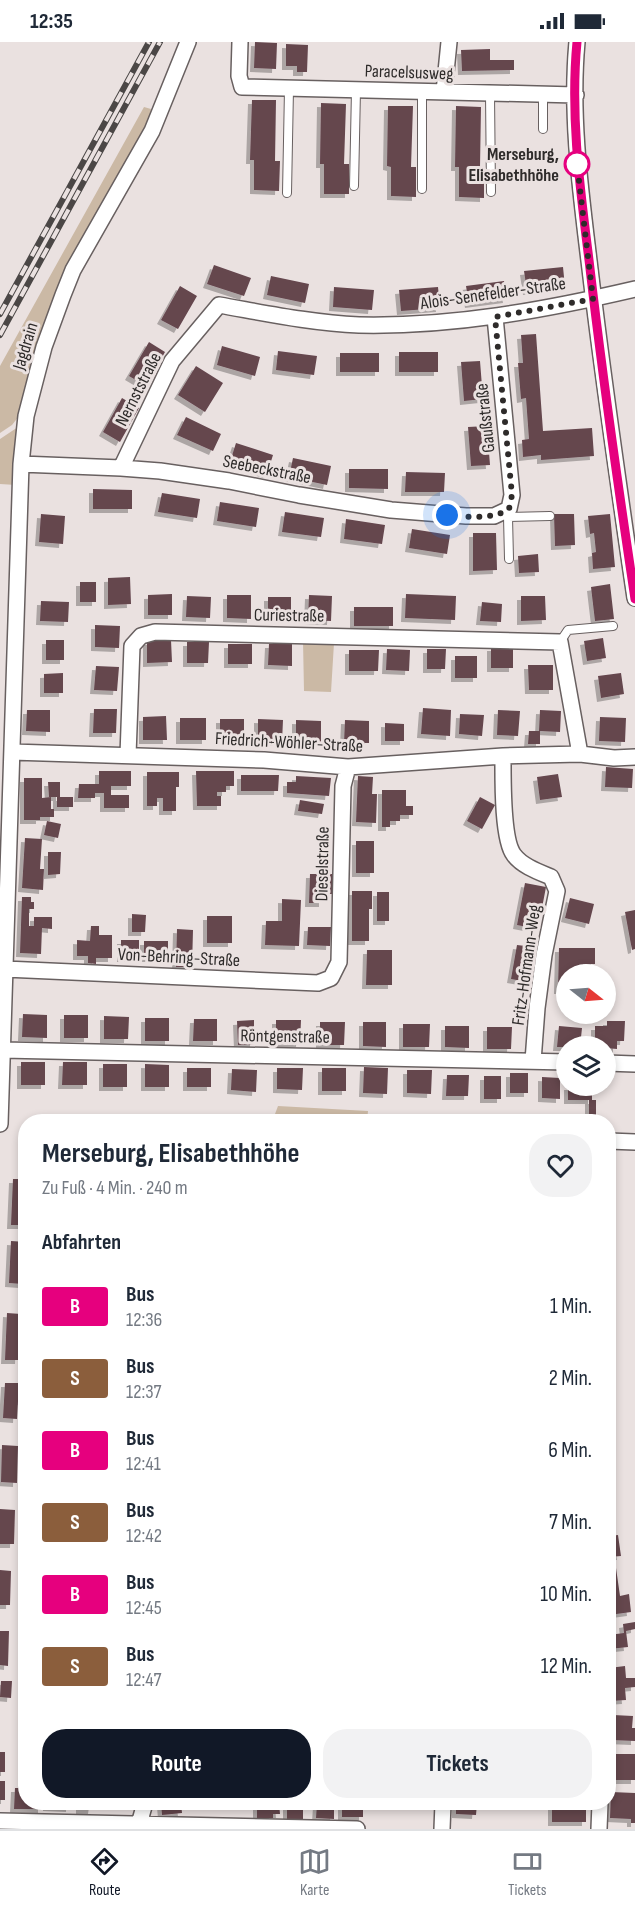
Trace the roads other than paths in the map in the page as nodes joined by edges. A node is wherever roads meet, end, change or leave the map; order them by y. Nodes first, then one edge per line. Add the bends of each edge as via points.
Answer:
1 (188, 42) edge
2 (240, 42) edge
3 (449, 42) edge
4 (577, 42) edge
5 (289, 89) junction
6 (356, 90) junction
7 (422, 91) junction
8 (444, 92) junction
9 (490, 94) junction
10 (543, 95) junction
11 (576, 95) junction
12 (543, 129) dead end
13 (354, 186) dead end
14 (422, 189) dead end
15 (491, 192) dead end
16 (287, 193) dead end
17 (635, 289) edge
18 (593, 299) junction
19 (219, 305) joint
20 (495, 317) junction
21 (21, 464) junction
22 (121, 468) junction
23 (506, 515) junction
24 (550, 516) dead end
25 (509, 559) dead end
26 (635, 598) edge
27 (613, 626) dead end
28 (560, 642) junction
29 (12, 752) junction
30 (580, 754) junction
31 (128, 755) junction
32 (503, 756) junction
33 (635, 758) edge
34 (348, 767) junction
35 (339, 962) joint
36 (5, 969) junction
37 (3, 1050) junction
38 (533, 1061) junction
39 (556, 1062) edge
40 (616, 1063) edge
41 (635, 1064) edge
42 (0, 1124) edge
43 (616, 1142) edge
44 (635, 1142) edge
45 (143, 1810) edge
46 (443, 1810) edge
47 (600, 1810) edge
48 (0, 1821) edge
49 (139, 1824) junction
50 (357, 1829) edge
51 (442, 1829) edge
52 (599, 1829) edge

1 - 21 street, Jagdrain via 152,131 63,294 26,416
2 - 5 street, Paracelsusweg via 242,87
3 - 8 street
4 - 11 street
5 - 6 street, Paracelsusweg
5 - 16 lane
6 - 7 street, Paracelsusweg
6 - 13 lane
7 - 8 street, Paracelsusweg
7 - 14 lane
8 - 9 street, Paracelsusweg
9 - 10 street, Paracelsusweg
9 - 15 lane
10 - 11 street, Paracelsusweg
10 - 12 lane
11 - 18 street via 577,165
17 - 18 street, Alois-Senefelder-Straße
18 - 20 street, Alois-Senefelder-Straße
18 - 26 street
19 - 20 street, Alois-Senefelder-Straße via 297,319 358,324
19 - 22 street, Nernststraße via 172,362
20 - 23 street, Gaußstraße via 512,495
21 - 22 street, Seebeckstraße
21 - 29 street, Jagdrain
22 - 23 street, Seebeckstraße via 229,481 391,510
23 - 24 lane
23 - 25 lane
27 - 28 lane via 568,630
28 - 30 street
28 - 31 street, Curiestraße via 155,632 141,636 132,646
29 - 31 street, Friedrich-Wöhler-Straße
29 - 36 street, Jagdrain
30 - 32 street, Friedrich-Wöhler-Straße
30 - 33 street, Friedrich-Wöhler-Straße
31 - 34 street, Friedrich-Wöhler-Straße
32 - 34 street, Friedrich-Wöhler-Straße
32 - 38 street, Fritz-Hofmann-Weg via 505,827 513,855 551,877 557,891 544,955
34 - 35 street, Dieselstraße via 343,786
35 - 36 street, Von-Behring-Straße via 331,978 318,983
36 - 37 street, Jagdrain
37 - 38 street, Röntgenstraße
37 - 42 street, Jagdrain
38 - 39 street, Röntgenstraße
40 - 41 street
43 - 44 street
45 - 49 street
46 - 51 street
47 - 52 street
48 - 49 street
49 - 50 street

